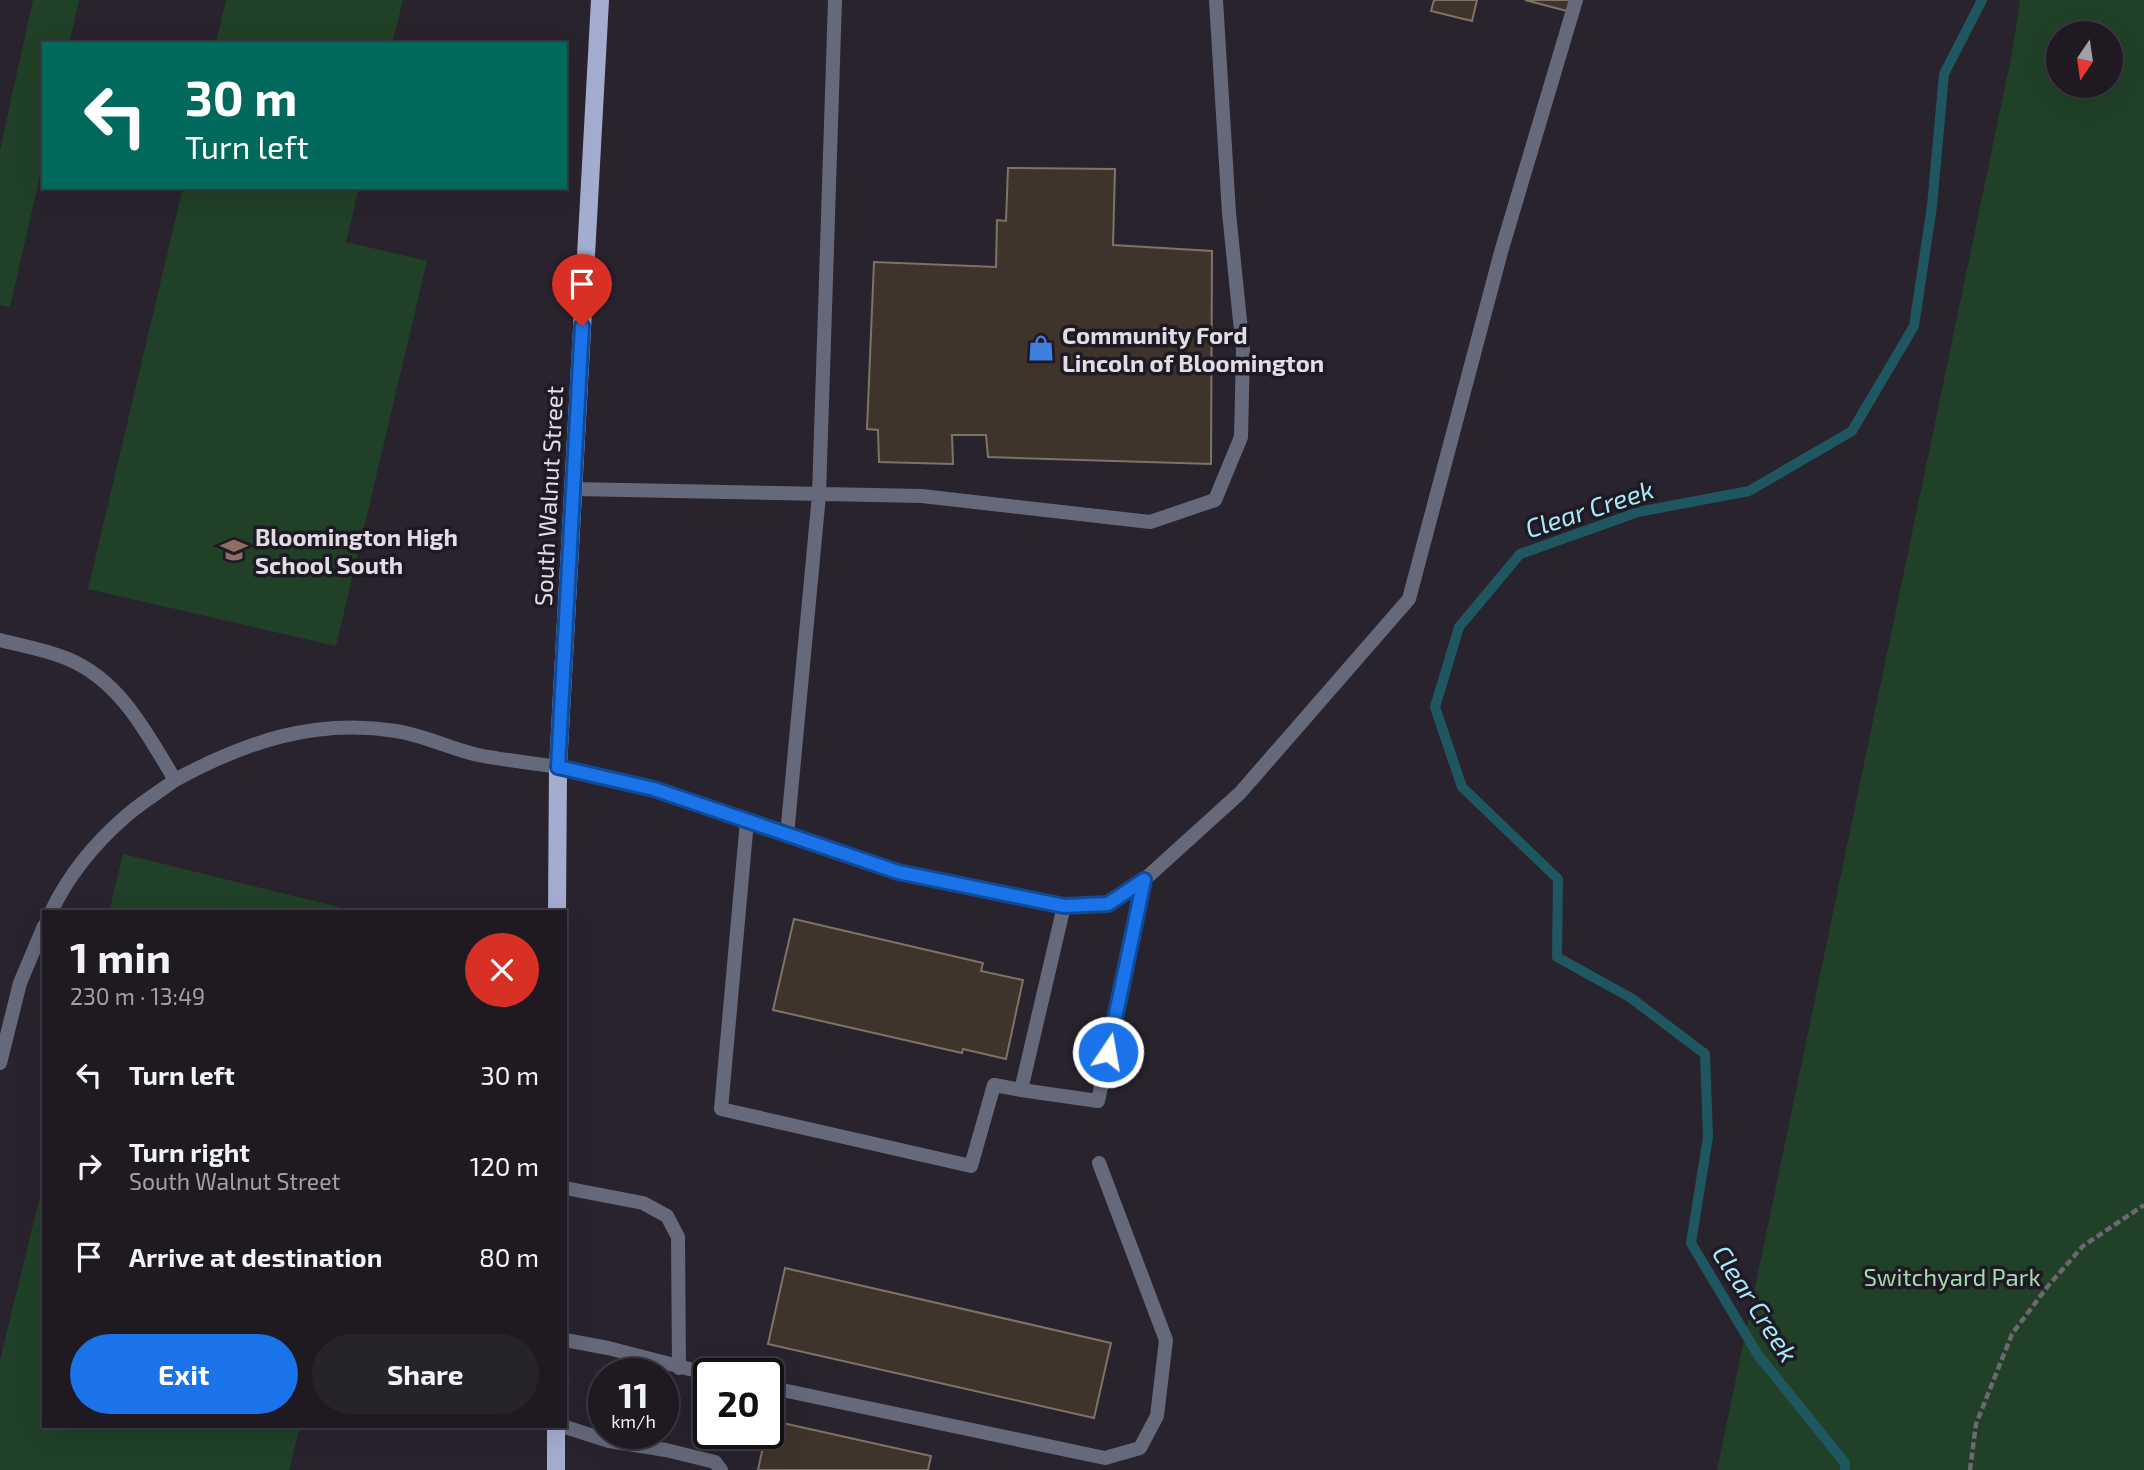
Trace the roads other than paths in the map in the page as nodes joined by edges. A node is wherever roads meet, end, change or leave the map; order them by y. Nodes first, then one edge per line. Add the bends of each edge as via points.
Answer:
1 (600, 0) edge
2 (835, 0) edge
3 (1216, 0) edge
4 (1576, 0) edge
5 (573, 489) junction
6 (819, 495) junction
7 (0, 640) edge
8 (558, 767) junction
9 (175, 779) junction
10 (747, 821) junction
11 (787, 835) junction
12 (1144, 880) junction
13 (1064, 906) junction
14 (52, 910) edge
15 (557, 910) edge
16 (42, 931) edge
17 (6, 1013) edge
18 (0, 1063) edge
19 (1021, 1090) junction
20 (1099, 1163) dead end
21 (567, 1188) edge
22 (567, 1340) edge
23 (680, 1368) junction
24 (693, 1371) edge
25 (784, 1390) edge
26 (556, 1428) edge
27 (567, 1428) edge
28 (556, 1470) edge
29 (721, 1470) edge

1 - 5 main road, South Walnut Street
2 - 6 street
3 - 6 street via 1243,350 1241,437 1214,500 1150,522 922,496
4 - 12 street via 1501,252 1409,599 1240,793
5 - 6 street
5 - 8 main road, South Walnut Street
6 - 11 street
7 - 9 street via 69,660 115,691 136,715
8 - 9 street via 477,755 399,731 346,727 273,738 215,758
8 - 10 street via 654,789
8 - 15 main road, South Walnut Street
9 - 14 street via 126,816 86,858
10 - 11 street
10 - 19 street via 721,1109 971,1166 994,1085
11 - 13 street via 898,872
12 - 13 street via 1108,904
12 - 19 street via 1098,1101
13 - 19 street
16 - 17 street
17 - 18 street
20 - 25 street via 1166,1340 1157,1416 1140,1448 1105,1458
21 - 23 street via 643,1203 667,1216 678,1237
22 - 23 street
23 - 24 street
26 - 28 main road
27 - 29 street via 609,1441 715,1462

